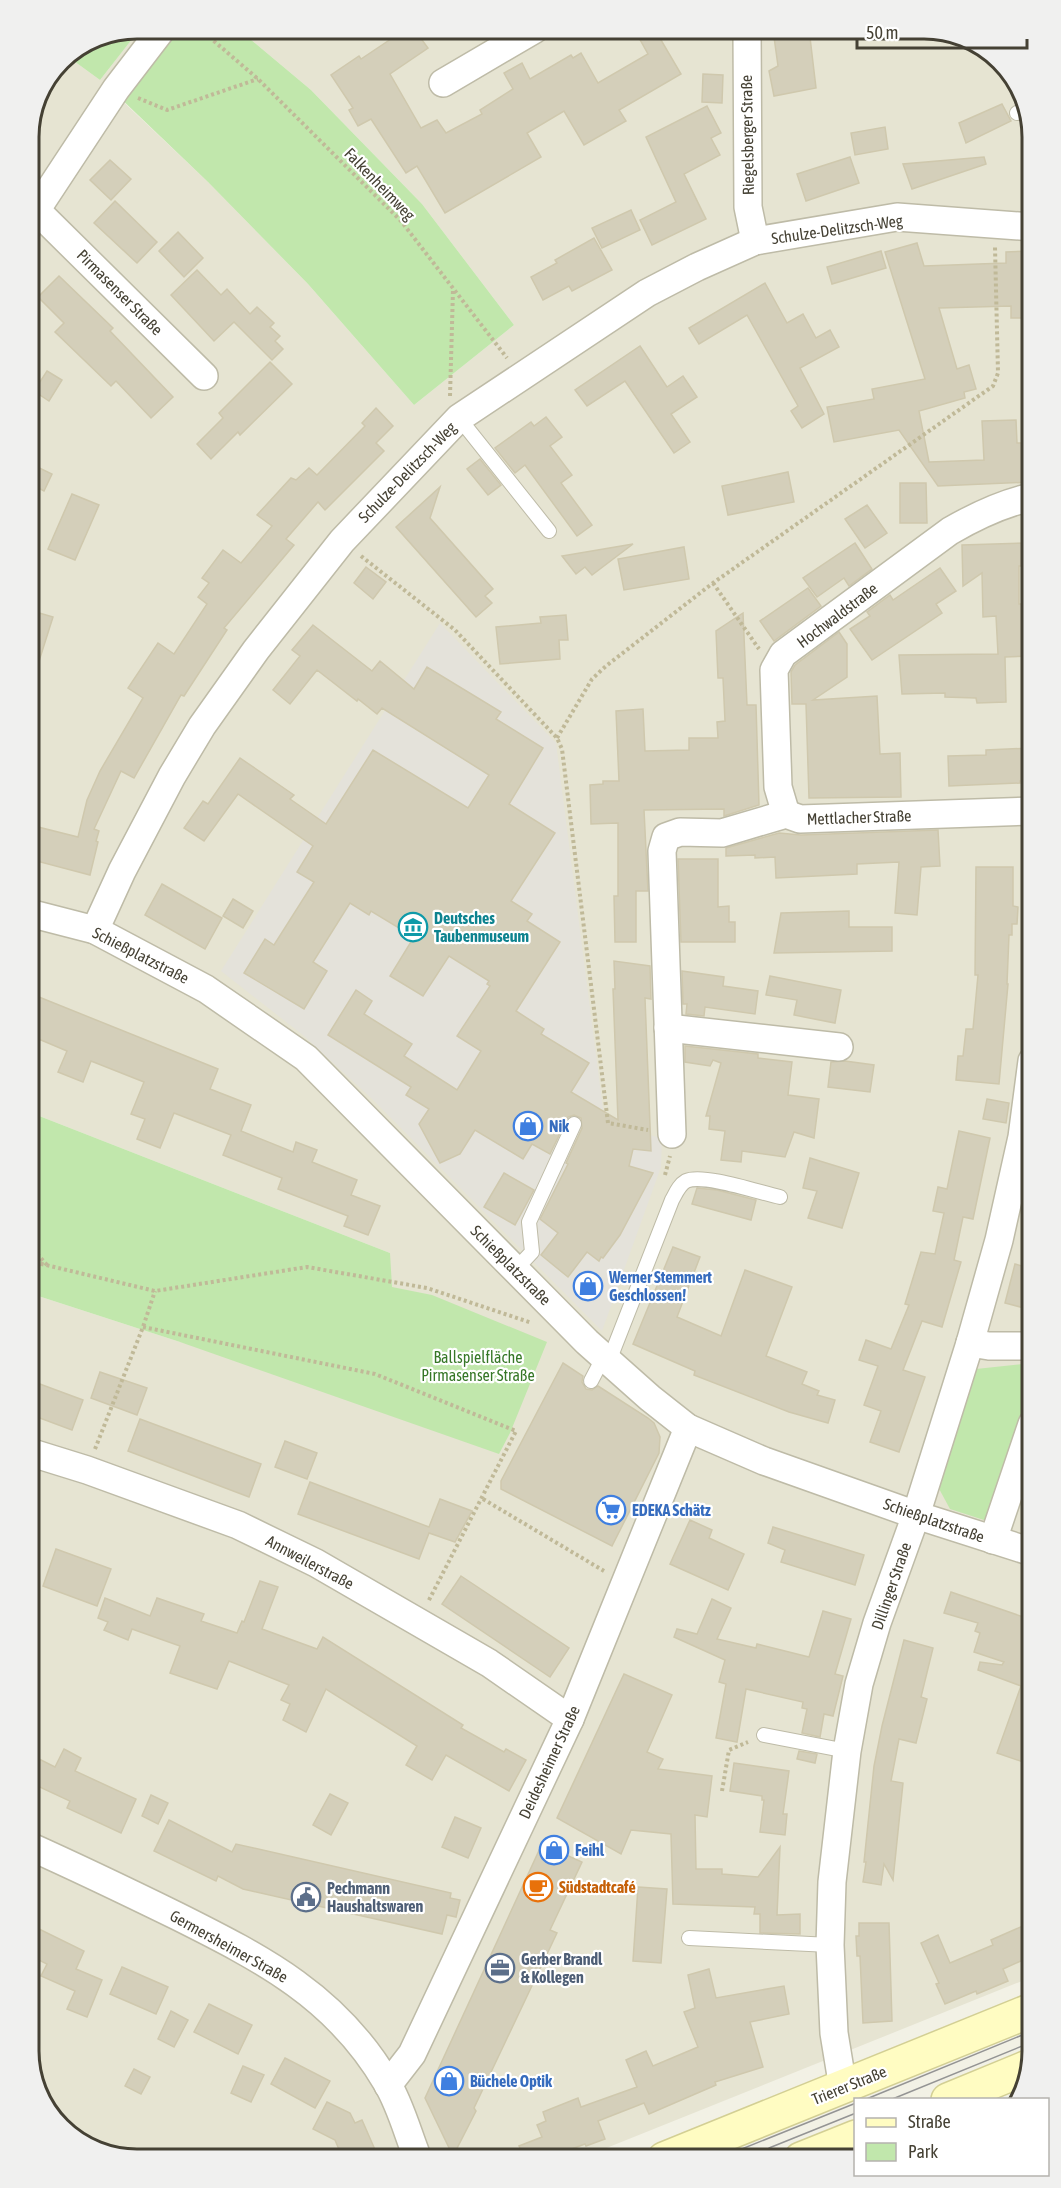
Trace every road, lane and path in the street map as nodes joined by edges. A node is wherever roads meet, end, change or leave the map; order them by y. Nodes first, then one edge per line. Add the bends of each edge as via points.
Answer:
1 (154, 39) edge
2 (213, 39) edge
3 (518, 39) edge
4 (747, 39) edge
5 (258, 79) junction
6 (443, 83) dead end
7 (116, 89) junction
8 (39, 200) edge
9 (39, 219) edge
10 (995, 225) junction
11 (1022, 226) edge
12 (755, 241) junction
13 (453, 288) junction
14 (204, 376) dead end
15 (520, 376) junction
16 (454, 422) junction
17 (1022, 499) edge
18 (549, 531) dead end
19 (342, 541) junction
20 (713, 583) junction
21 (774, 670) junction
22 (557, 738) junction
23 (1022, 811) edge
24 (786, 814) junction
25 (39, 916) edge
26 (95, 930) junction
27 (668, 1028) junction
28 (838, 1047) dead end
29 (574, 1124) dead end
30 (672, 1134) joint
31 (1022, 1137) edge
32 (780, 1197) dead end
33 (39, 1256) edge
34 (39, 1264) edge
35 (48, 1266) junction
36 (516, 1269) junction
37 (155, 1291) junction
38 (534, 1324) dead end
39 (143, 1327) junction
40 (970, 1343) junction
41 (1022, 1346) edge
42 (607, 1359) junction
43 (591, 1381) dead end
44 (688, 1428) junction
45 (1022, 1454) edge
46 (39, 1455) edge
47 (87, 1470) junction
48 (483, 1499) junction
49 (916, 1515) junction
50 (993, 1540) junction
51 (1022, 1549) edge
52 (626, 1584) junction
53 (417, 1621) junction
54 (570, 1719) junction
55 (764, 1735) joint
56 (847, 1750) junction
57 (722, 1791) dead end
58 (39, 1851) edge
59 (689, 1938) dead end
60 (830, 1945) junction
61 (1022, 2014) edge
62 (1020, 2070) edge
63 (388, 2085) junction
64 (843, 2088) junction
65 (953, 2098) edge
66 (854, 2137) edge
67 (414, 2149) edge
68 (689, 2149) edge
69 (826, 2149) edge

1 - 7 street, Pirmasenser Straße
2 - 5 path, Falkenheimweg
3 - 6 street
4 - 12 street, Riegelsberger Straße via 748,207
5 - 7 path via 167,110
5 - 13 path, Falkenheimweg via 401,220
7 - 8 street, Pirmasenser Straße
9 - 14 street, Pirmasenser Straße
10 - 11 street, Schulze-Delitzsch-Weg
10 - 12 street, Schulze-Delitzsch-Weg via 897,217
10 - 20 path via 998,373 993,386
12 - 15 street, Schulze-Delitzsch-Weg via 647,293
13 - 15 path, Falkenheimweg
13 - 16 path
15 - 16 street, Schulze-Delitzsch-Weg
16 - 18 lane
16 - 19 street, Schulze-Delitzsch-Weg
17 - 21 street, Hochwaldstraße via 975,516 950,531 783,654
19 - 22 path via 455,630
19 - 26 street, Schulze-Delitzsch-Weg via 202,726 166,787
20 - 21 path
20 - 22 path via 606,666 592,680
21 - 24 street via 778,787
22 - 30 path via 562,749 608,1123
23 - 24 street, Mettlacher Straße via 800,819
24 - 27 street, Mettlacher Straße via 722,833 680,832 666,837 662,850
25 - 26 street, Schießplatzstraße
26 - 36 street, Schießplatzstraße via 206,989 306,1058
27 - 28 street
27 - 30 street, Mettlacher Straße
29 - 36 lane via 529,1222 532,1252
31 - 40 street, Dillinger Straße
32 - 42 lane via 705,1179 680,1185
33 - 35 path
34 - 35 path
35 - 37 path
36 - 42 street, Schießplatzstraße
37 - 38 path via 307,1267 427,1288
37 - 39 path
39 - 47 path
39 - 48 path via 375,1374 516,1431
40 - 41 street
40 - 49 street, Dillinger Straße
42 - 43 lane
42 - 44 street, Schießplatzstraße
44 - 49 street, Schießplatzstraße via 764,1461
44 - 52 street, Deidesheimer Straße
45 - 50 street
46 - 47 street, Annweilerstraße
47 - 53 street, Annweilerstraße via 238,1525 316,1563
48 - 52 path
48 - 53 path
49 - 50 street, Schießplatzstraße
49 - 56 street, Dillinger Straße via 859,1684
50 - 51 street, Schießplatzstraße
52 - 54 street, Deidesheimer Straße
53 - 54 street, Annweilerstraße via 489,1663
54 - 63 street, Deidesheimer Straße via 412,2054
55 - 56 lane
55 - 57 path via 729,1750
56 - 60 street, Dillinger Straße via 832,1882
58 - 63 street, Germersheimer Straße via 216,1936 279,1971 316,1997 352,2034
59 - 60 lane
60 - 64 street, Dillinger Straße via 834,2033
61 - 64 main road, Trierer Straße
62 - 65 main road
63 - 67 street, Germersheimer Straße
64 - 68 main road, Trierer Straße
66 - 69 main road

